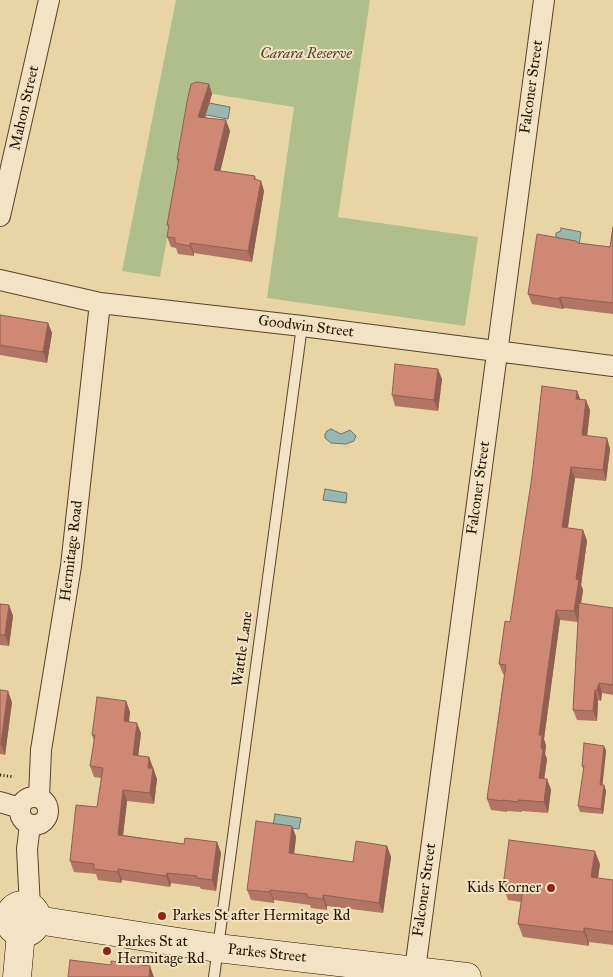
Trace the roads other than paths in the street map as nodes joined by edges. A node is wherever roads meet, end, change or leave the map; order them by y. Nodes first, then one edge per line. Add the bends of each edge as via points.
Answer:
1 (49, 0) edge
2 (544, 0) edge
3 (0, 216) edge
4 (0, 280) edge
5 (100, 303) junction
6 (302, 326) junction
7 (497, 350) junction
8 (613, 366) edge
9 (0, 802) edge
10 (25, 816) junction
11 (29, 920) junction
12 (217, 948) junction
13 (414, 974) edge
14 (17, 977) edge
15 (214, 977) edge
16 (467, 977) edge

1 - 3 street, Mahon Street
2 - 7 street, Falconer Street
4 - 5 street, Goodwin Street
5 - 6 street, Goodwin Street
5 - 10 street, Hermitage Road via 71,566 41,750 39,797 27,798
6 - 7 street, Goodwin Street
6 - 12 lane, Wattle Lane
7 - 8 street, Goodwin Street
7 - 13 street, Falconer Street
9 - 10 street
10 - 11 street
11 - 12 street, Parkes Street
11 - 14 street
12 - 13 street, Parkes Street
12 - 15 lane, Wattle Lane
13 - 16 street, Parkes Street

